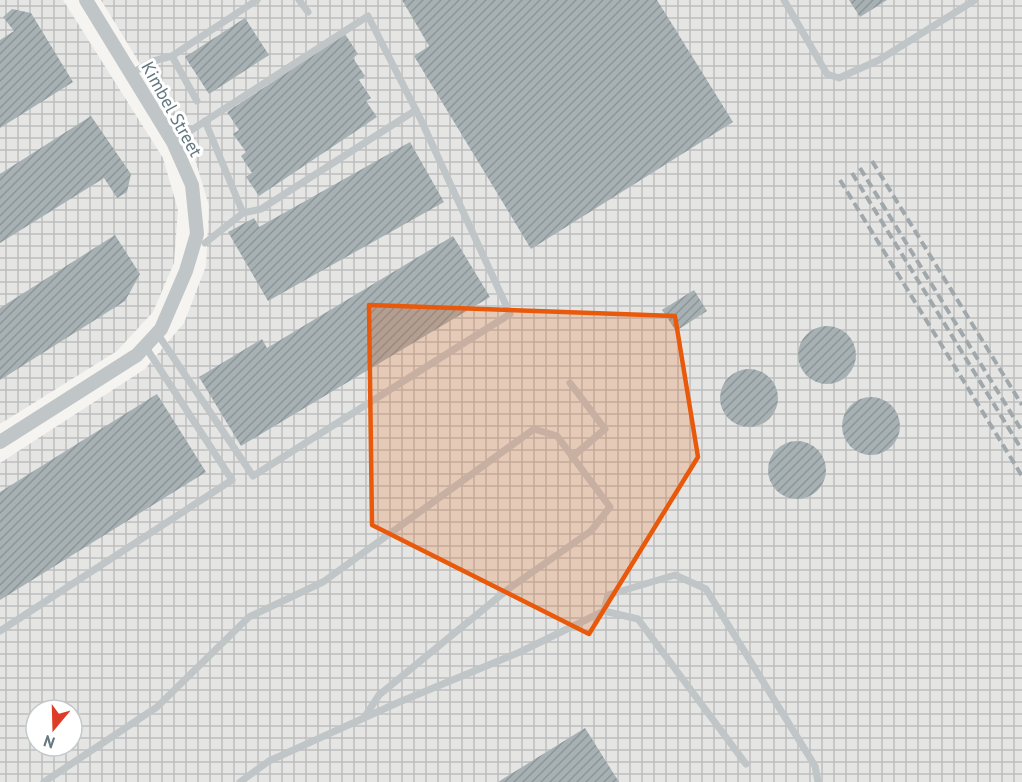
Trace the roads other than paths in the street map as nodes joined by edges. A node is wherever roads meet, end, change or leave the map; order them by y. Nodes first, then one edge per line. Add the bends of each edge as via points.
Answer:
1 (86, 0) edge
2 (257, 0) edge
3 (299, 0) edge
4 (784, 0) edge
5 (975, 0) edge
6 (308, 12) dead end
7 (172, 56) junction
8 (132, 73) junction
9 (197, 101) dead end
10 (416, 110) junction
11 (205, 122) junction
12 (173, 142) junction
13 (243, 213) junction
14 (205, 243) dead end
15 (157, 333) junction
16 (145, 346) junction
17 (570, 383) dead end
18 (0, 442) edge
19 (572, 457) junction
20 (604, 611) junction
21 (0, 631) edge
22 (364, 718) junction
23 (746, 764) dead end
24 (44, 782) edge
25 (240, 782) edge
26 (818, 782) edge

1 - 8 street, Kimbel Street
2 - 7 lane
3 - 6 lane
4 - 5 lane via 827,74 839,78 879,60
7 - 8 lane
7 - 9 lane
8 - 12 street, Kimbel Street
10 - 11 lane via 368,16
10 - 13 lane via 261,209
10 - 15 lane via 510,314 253,476
11 - 12 lane
11 - 13 lane
12 - 15 street, Kimbel Street via 192,185 197,234 186,271
13 - 14 lane
15 - 16 street, Kimbel Street
16 - 18 street, Kimbel Street via 137,355
16 - 21 lane via 232,480
17 - 19 lane via 605,429
19 - 22 lane via 610,507 591,531 507,590 379,695
19 - 24 lane via 557,436 534,429 323,582 249,617 157,707
20 - 22 lane via 520,652
20 - 23 lane via 638,619
20 - 26 lane via 608,596 675,575 706,589 815,766
22 - 25 lane via 269,760

